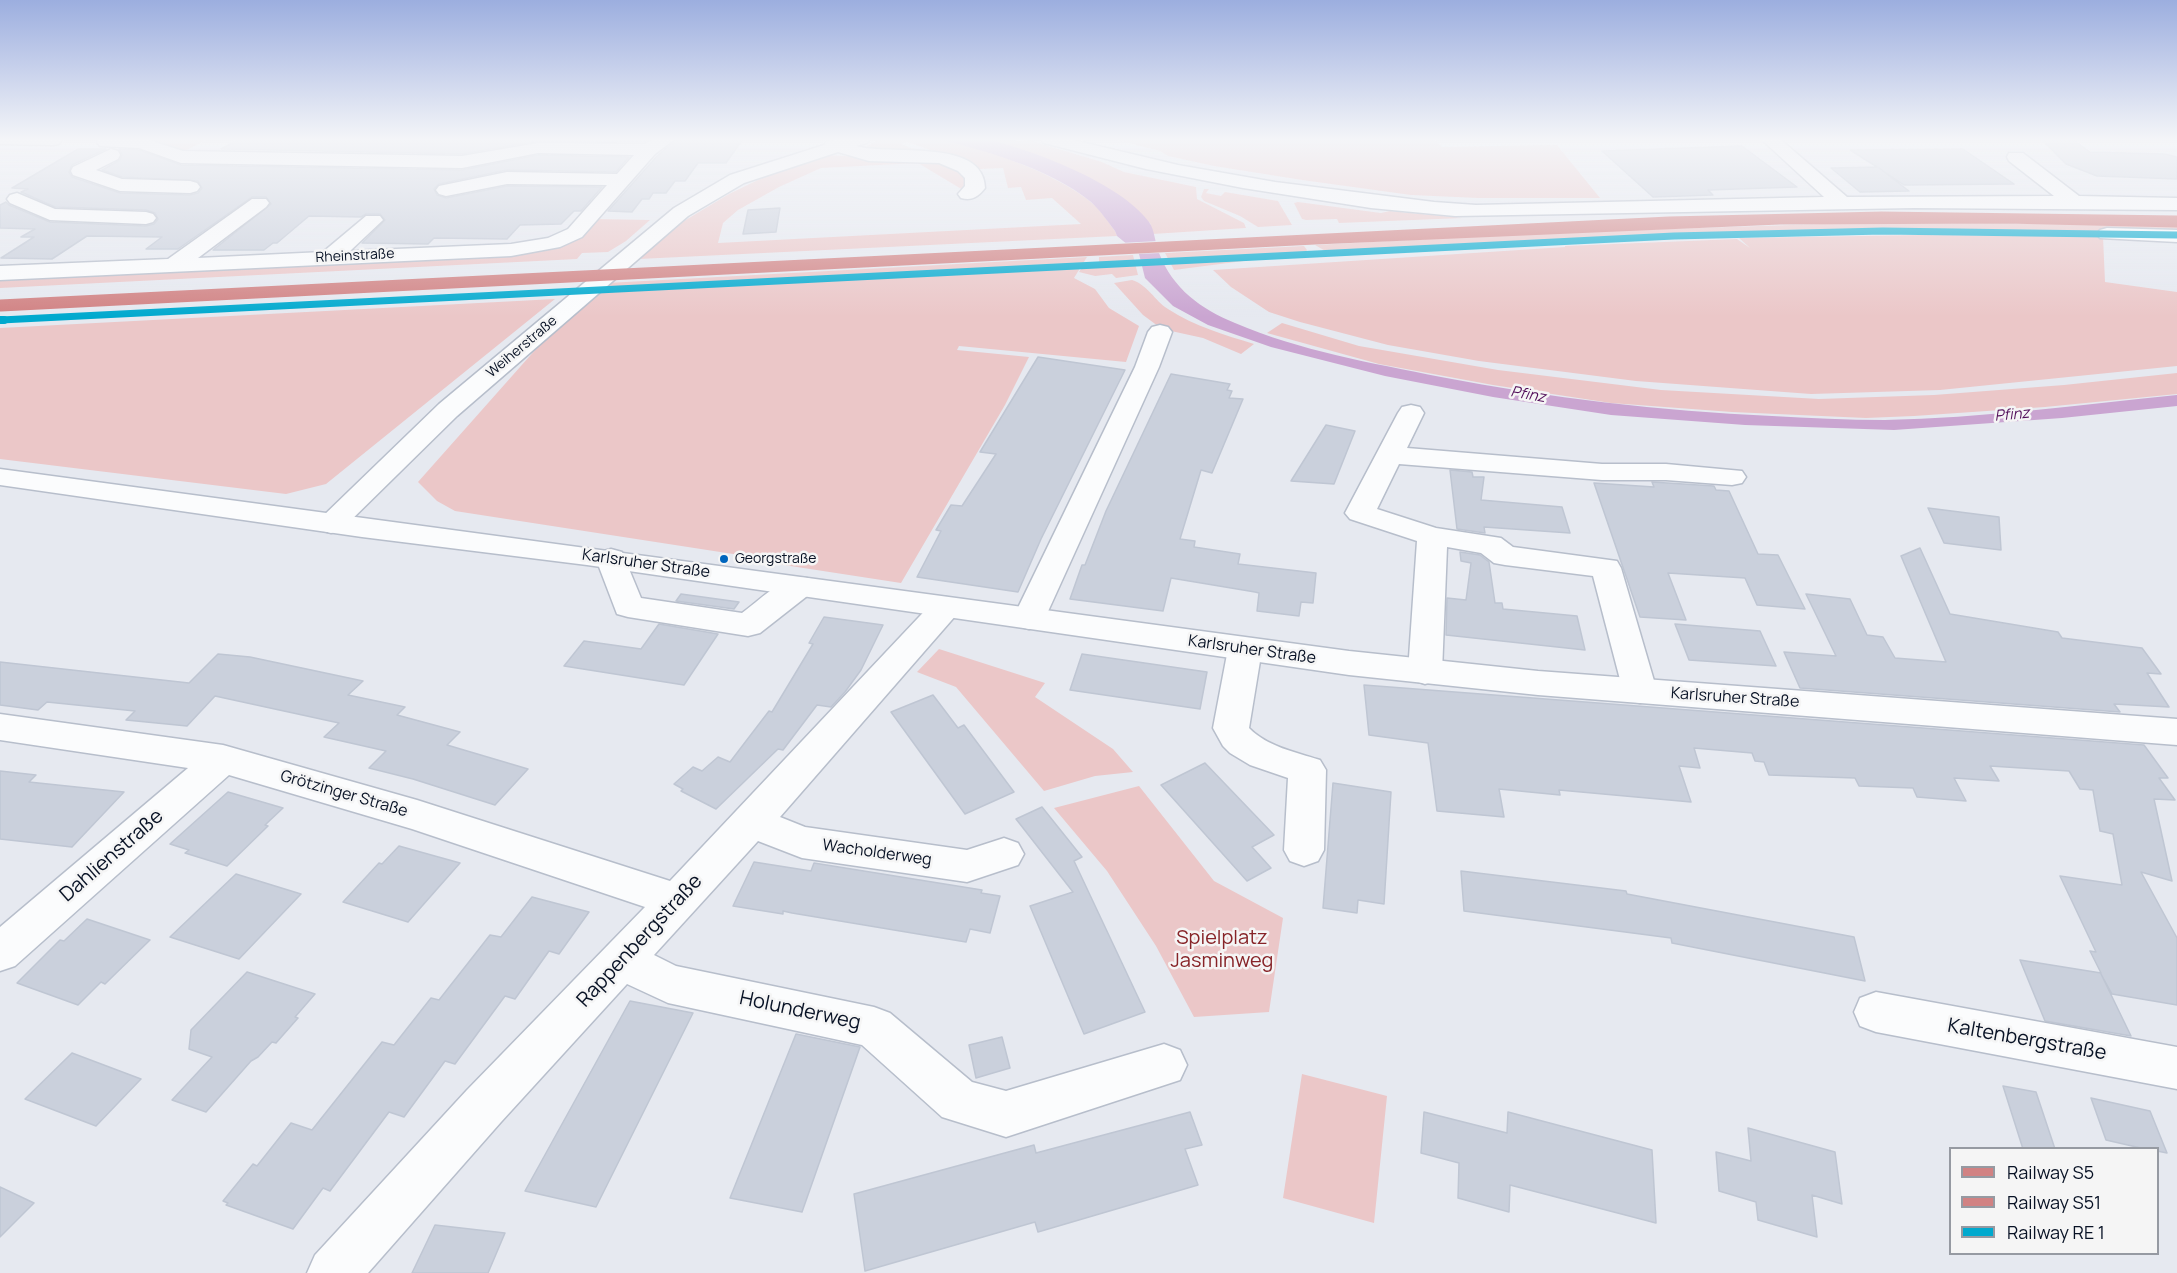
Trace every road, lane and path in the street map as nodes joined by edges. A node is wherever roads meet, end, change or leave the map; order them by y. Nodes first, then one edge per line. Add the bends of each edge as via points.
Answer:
1 (606, 198) edge
2 (704, 198) edge
3 (1353, 198) edge
4 (1837, 198) edge
5 (2071, 198) edge
6 (18, 199) dead end
7 (1840, 201) junction
8 (2074, 201) junction
9 (258, 203) dead end
10 (2177, 204) edge
11 (146, 218) dead end
12 (373, 220) dead end
13 (2107, 234) dead end
14 (2177, 236) edge
15 (330, 257) junction
16 (176, 264) junction
17 (0, 273) edge
18 (1160, 332) dead end
19 (1411, 413) dead end
20 (1390, 455) junction
21 (0, 477) edge
22 (1732, 477) dead end
23 (332, 524) junction
24 (1432, 536) junction
25 (611, 559) junction
26 (800, 586) junction
27 (945, 607) junction
28 (1029, 618) junction
29 (1245, 649) junction
30 (1425, 672) junction
31 (1640, 691) junction
32 (0, 727) edge
33 (2177, 732) edge
34 (223, 759) junction
35 (752, 822) junction
36 (1304, 850) dead end
37 (1004, 854) dead end
38 (678, 901) junction
39 (0, 953) edge
40 (623, 960) junction
41 (1876, 1012) dead end
42 (1164, 1065) dead end
43 (2177, 1068) edge
44 (333, 1273) edge

1 - 15 street, Rheinstraße via 575,233 553,243 511,250
2 - 23 street, Weiherstraße via 638,246 448,410
3 - 7 street via 1435,210 1476,211
4 - 7 street
5 - 8 street
6 - 11 street via 50,214
7 - 8 street
8 - 10 street
9 - 16 street
12 - 15 street
13 - 14 street
15 - 16 street, Rheinstraße
16 - 17 street, Rheinstraße
18 - 28 street via 1148,367
19 - 20 street
20 - 22 street via 1602,472
20 - 24 street via 1360,513
21 - 23 street, Karlsruher Straße
23 - 25 street, Karlsruher Straße
24 - 30 street
24 - 31 street via 1490,546 1505,556 1606,568
25 - 26 street, Karlsruher Straße
25 - 26 street via 628,607 748,625
26 - 27 street, Karlsruher Straße
27 - 28 street, Karlsruher Straße
27 - 35 street, Rappenbergstraße
28 - 29 street, Karlsruher Straße
29 - 30 street, Karlsruher Straße
29 - 36 street via 1231,728 1244,747 1307,770
30 - 31 street, Karlsruher Straße
31 - 33 street, Karlsruher Straße
32 - 34 street, Grötzinger Straße
34 - 38 street, Grötzinger Straße via 417,815
34 - 39 street, Dahlienstraße
35 - 37 street, Wacholderweg via 802,842 967,866
35 - 38 street, Rappenbergstraße
38 - 40 street, Rappenbergstraße
40 - 42 street, Holunderweg via 668,984 874,1027 959,1101 1006,1114
40 - 44 street, Rappenbergstraße
41 - 43 street, Kaltenbergstraße

